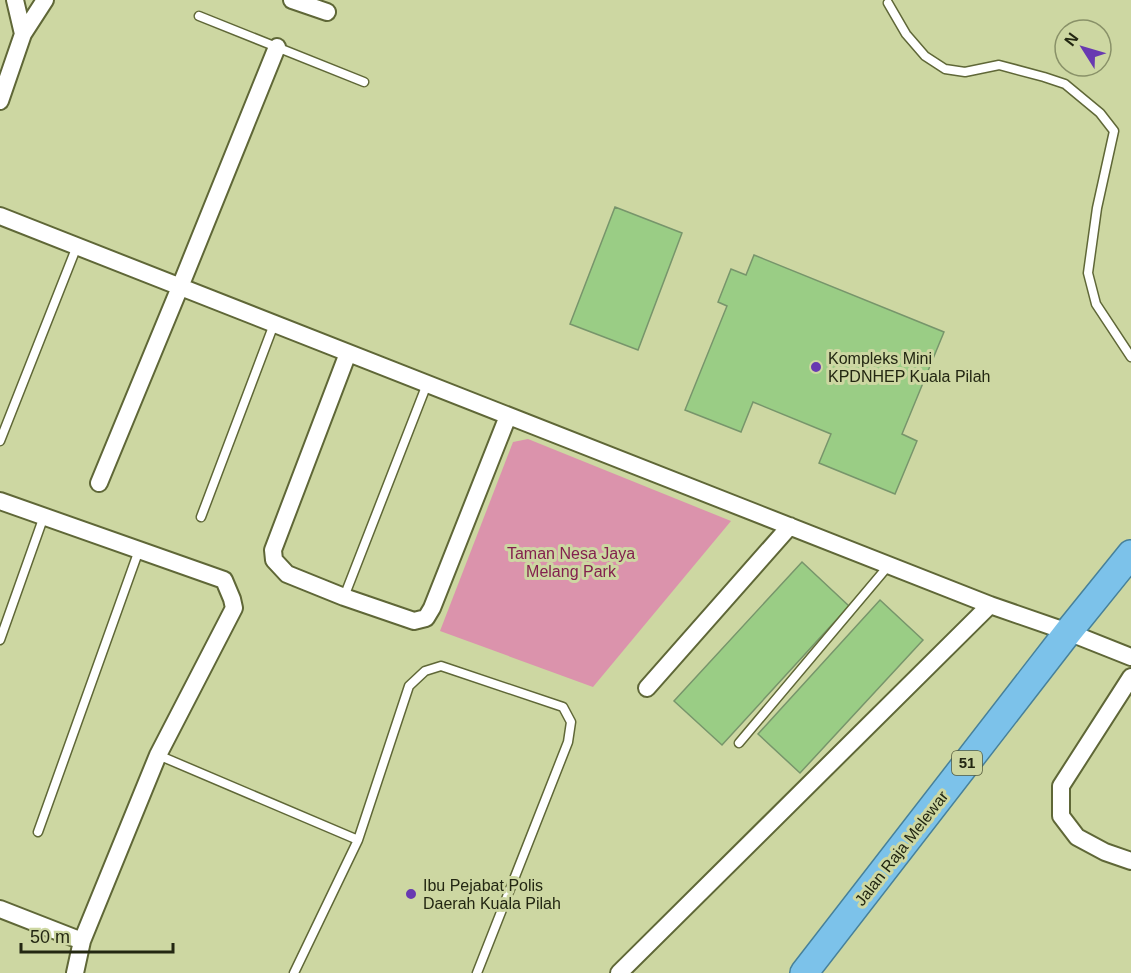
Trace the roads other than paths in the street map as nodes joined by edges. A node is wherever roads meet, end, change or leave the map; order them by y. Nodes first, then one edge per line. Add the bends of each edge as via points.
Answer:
1 (15, 0) edge
2 (45, 0) edge
3 (292, 0) edge
4 (888, 3) dead end
5 (327, 12) dead end
6 (199, 16) dead end
7 (23, 33) junction
8 (277, 47) junction
9 (364, 82) dead end
10 (0, 101) edge
11 (0, 216) edge
12 (77, 246) junction
13 (180, 287) junction
14 (274, 324) junction
15 (348, 353) junction
16 (1131, 357) edge
17 (427, 384) junction
18 (508, 416) junction
19 (0, 441) edge
20 (99, 483) dead end
21 (0, 501) edge
22 (44, 516) junction
23 (201, 517) dead end
24 (790, 526) junction
25 (139, 550) junction
26 (1131, 554) edge
27 (890, 565) junction
28 (344, 597) junction
29 (990, 605) junction
30 (1068, 632) junction
31 (0, 639) edge
32 (1131, 657) edge
33 (1131, 677) edge
34 (647, 688) dead end
35 (739, 742) dead end
36 (158, 755) junction
37 (38, 832) dead end
38 (358, 840) junction
39 (1131, 861) edge
40 (0, 909) edge
41 (82, 941) junction
42 (75, 973) edge
43 (294, 973) edge
44 (477, 973) edge
45 (619, 973) edge
46 (804, 973) edge

1 - 7 street
2 - 7 street
3 - 5 street
4 - 16 lane via 925,56 945,69 965,72 999,65 1065,84 1100,113 1114,131 1088,273 1096,304
6 - 8 lane
7 - 10 street
8 - 9 lane
8 - 13 street
11 - 12 street
12 - 13 street
12 - 19 lane
13 - 14 street
13 - 20 street
14 - 15 street
14 - 23 lane
15 - 17 street
15 - 28 street via 273,549 274,560 287,574
17 - 18 street
17 - 28 lane
18 - 24 street
18 - 28 street via 426,618 414,621
21 - 22 street
22 - 25 street
22 - 31 lane
24 - 27 street
24 - 34 street
25 - 36 street via 224,580 234,608
25 - 37 lane
26 - 30 highway, Jalan Raja Melewar / 51
27 - 29 street
27 - 35 lane
29 - 30 street
29 - 45 street
30 - 32 street
30 - 46 highway, Jalan Raja Melewar / 51
33 - 39 street via 1061,786 1060,816 1077,837
36 - 38 lane
36 - 41 street
38 - 43 lane
38 - 44 lane via 409,686 425,671 441,666 563,707 571,722 568,742
40 - 41 street
41 - 42 street

